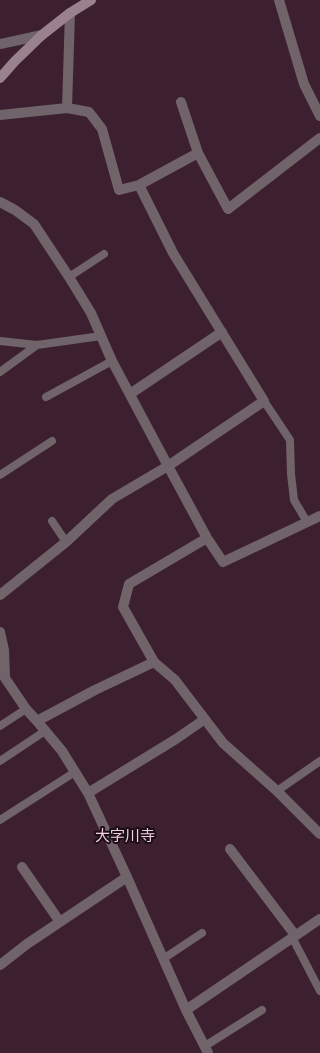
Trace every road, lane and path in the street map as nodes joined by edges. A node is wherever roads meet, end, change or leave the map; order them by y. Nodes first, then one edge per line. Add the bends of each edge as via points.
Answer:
1 (91, 0) edge
2 (280, 0) edge
3 (70, 13) junction
4 (42, 35) junction
5 (0, 44) edge
6 (0, 78) edge
7 (181, 102) dead end
8 (318, 106) edge
9 (67, 108) junction
10 (0, 115) edge
11 (320, 116) edge
12 (320, 138) edge
13 (198, 153) junction
14 (139, 185) junction
15 (0, 202) edge
16 (104, 254) dead end
17 (69, 277) junction
18 (222, 332) junction
19 (101, 336) junction
20 (0, 341) edge
21 (37, 345) junction
22 (112, 361) junction
23 (0, 372) edge
24 (130, 394) junction
25 (46, 397) dead end
26 (264, 400) junction
27 (52, 441) dead end
28 (168, 466) junction
29 (0, 475) edge
30 (320, 516) edge
31 (52, 521) dead end
32 (307, 522) junction
33 (207, 538) junction
34 (66, 542) junction
35 (0, 595) edge
36 (0, 632) edge
37 (154, 662) junction
38 (26, 709) junction
39 (205, 719) junction
40 (37, 721) junction
41 (0, 726) edge
42 (45, 731) junction
43 (0, 761) edge
44 (320, 761) edge
45 (75, 772) junction
46 (277, 791) junction
47 (88, 793) junction
48 (0, 820) edge
49 (318, 829) edge
50 (230, 849) dead end
51 (22, 867) dead end
52 (127, 877) junction
53 (320, 919) edge
54 (60, 922) junction
55 (202, 933) dead end
56 (293, 936) junction
57 (163, 959) junction
58 (0, 965) edge
59 (320, 991) edge
60 (186, 1010) junction
61 (262, 1010) dead end
62 (206, 1050) edge

1 - 3 main road
2 - 8 street via 304,84
3 - 4 main road
3 - 9 street
4 - 5 street
4 - 6 main road
7 - 13 street
8 - 11 street
9 - 10 street
9 - 14 street via 89,112 102,129 119,190
12 - 13 street via 228,209
13 - 14 street
14 - 18 street via 174,253
15 - 17 street via 34,224
16 - 17 lane
17 - 19 street via 91,313
18 - 24 street
18 - 26 street
19 - 21 lane
19 - 22 street
20 - 21 lane
21 - 23 lane
22 - 24 street
22 - 25 lane
24 - 28 street
26 - 28 street
26 - 32 lane via 290,440 294,500
27 - 29 lane
28 - 33 street
28 - 34 street via 112,499
30 - 32 street
31 - 34 lane
32 - 33 street via 223,562
33 - 37 street via 129,584 123,607
34 - 35 street
36 - 38 street via 4,650 4,678
37 - 39 street via 175,680
37 - 40 street
38 - 40 street
38 - 41 lane
39 - 46 street via 229,749
39 - 47 street
40 - 42 street
42 - 43 lane
42 - 45 street
44 - 46 lane
45 - 47 street
45 - 48 lane
46 - 49 street
47 - 52 street
50 - 56 street
51 - 54 street
52 - 54 street
52 - 57 street
53 - 56 street
54 - 58 street
55 - 57 lane
56 - 59 lane
56 - 60 street
57 - 60 street
60 - 62 street
61 - 62 lane

